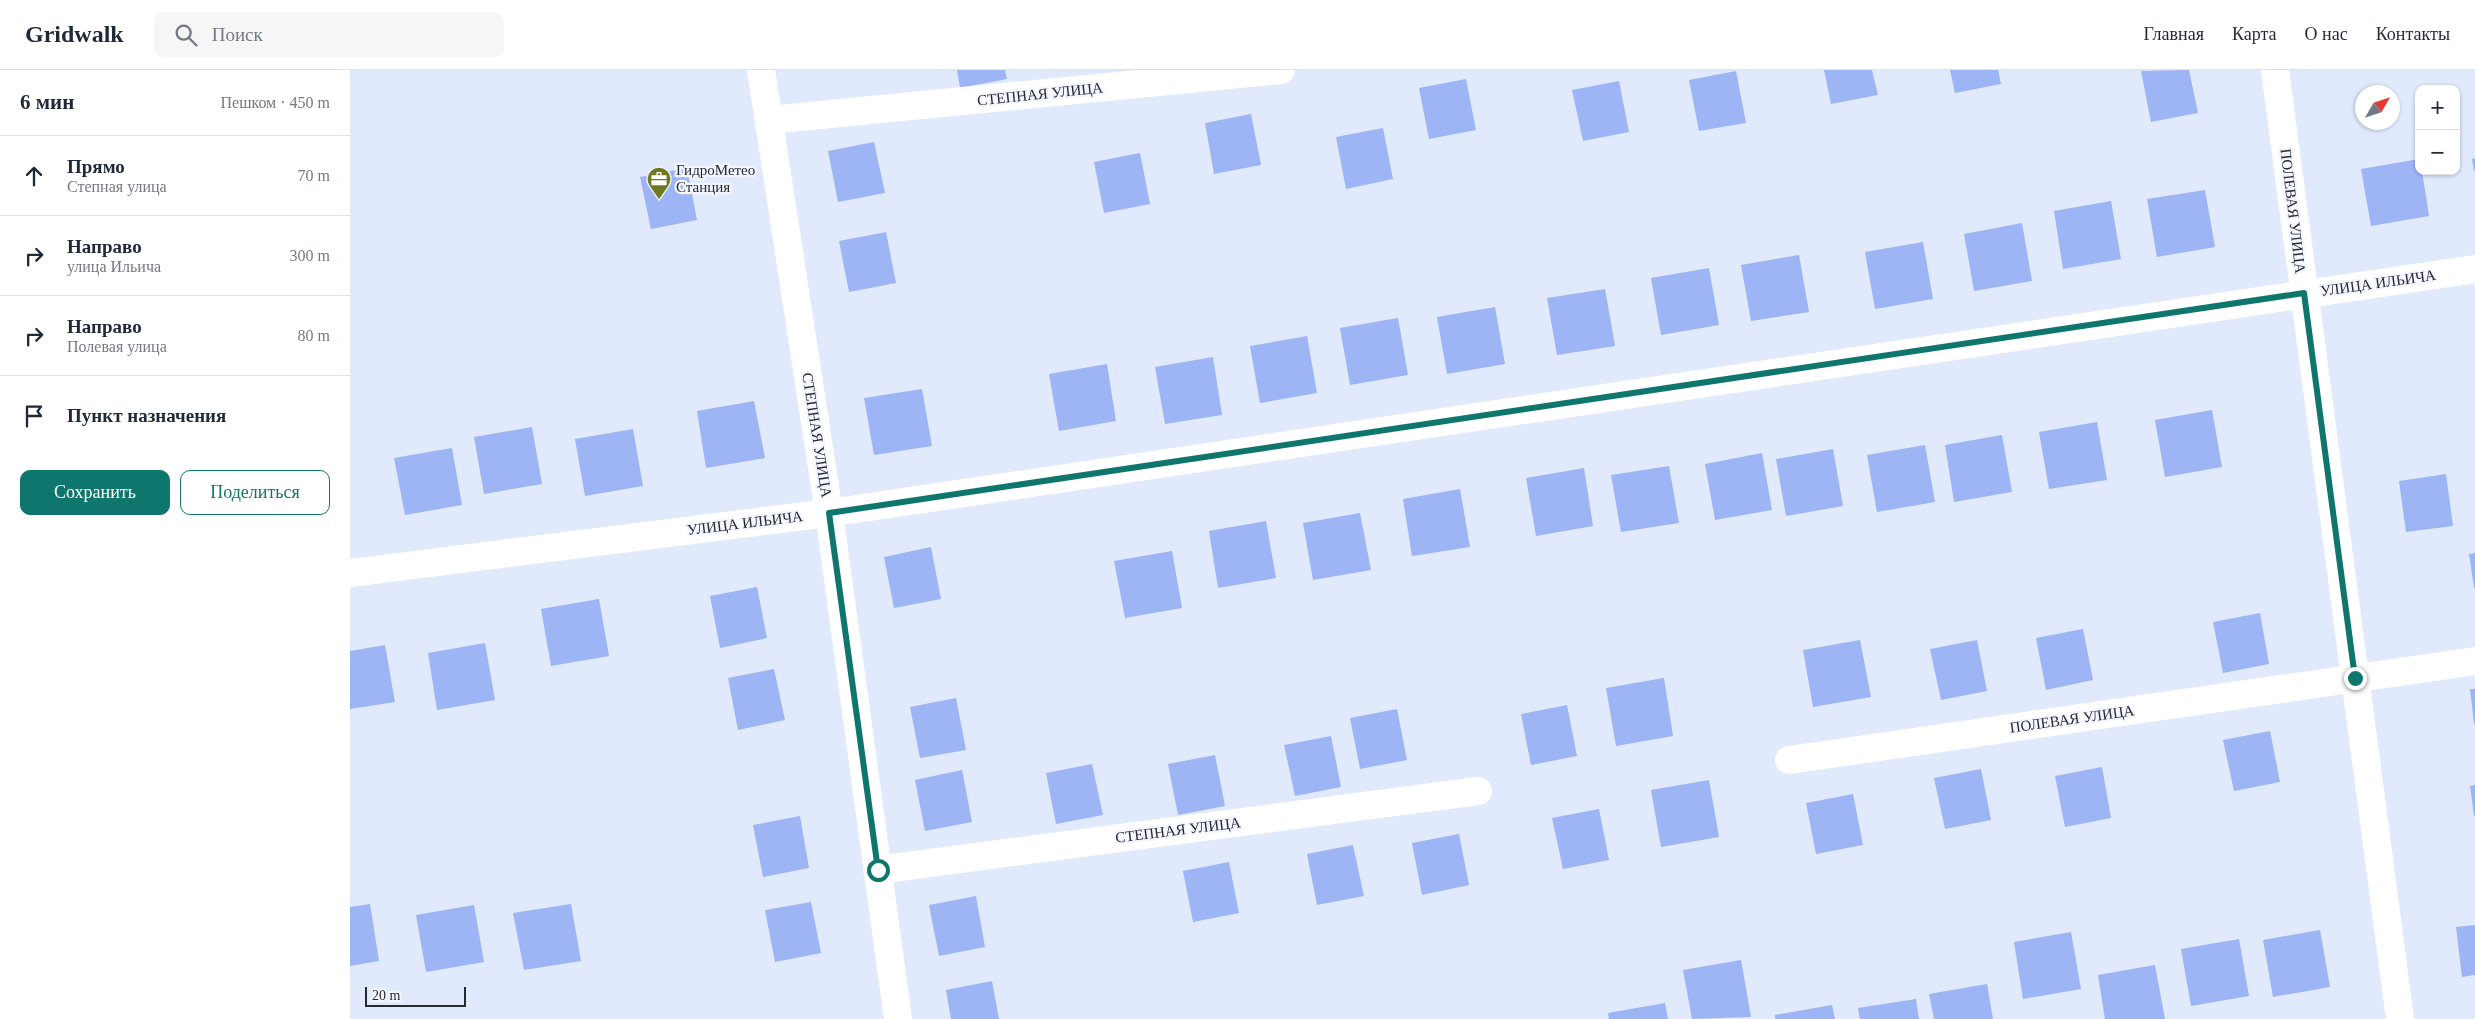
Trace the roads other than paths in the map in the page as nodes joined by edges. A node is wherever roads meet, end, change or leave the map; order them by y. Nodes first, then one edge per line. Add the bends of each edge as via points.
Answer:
1 (761, 70) edge
2 (1281, 70) edge
3 (2275, 70) edge
4 (769, 120) junction
5 (2475, 269) edge
6 (2304, 293) junction
7 (829, 513) junction
8 (350, 573) edge
9 (2475, 661) edge
10 (2355, 678) junction
11 (1790, 760) dead end
12 (1478, 791) dead end
13 (878, 870) junction
14 (898, 1019) edge
15 (2400, 1019) edge

1 - 4 street, СТЕПНАЯ УЛИЦА
2 - 4 street, СТЕПНАЯ УЛИЦА
3 - 6 street, ПОЛЕВАЯ УЛИЦА
4 - 7 street, СТЕПНАЯ УЛИЦА
5 - 6 street, УЛИЦА ИЛЬИЧА
6 - 7 street, УЛИЦА ИЛЬИЧА
6 - 10 street, ПОЛЕВАЯ УЛИЦА
7 - 8 street, УЛИЦА ИЛЬИЧА
7 - 13 street, СТЕПНАЯ УЛИЦА
9 - 10 street, ПОЛЕВАЯ УЛИЦА
10 - 11 street, ПОЛЕВАЯ УЛИЦА
10 - 15 street, ПОЛЕВАЯ УЛИЦА
12 - 13 street, СТЕПНАЯ УЛИЦА
13 - 14 street, СТЕПНАЯ УЛИЦА

